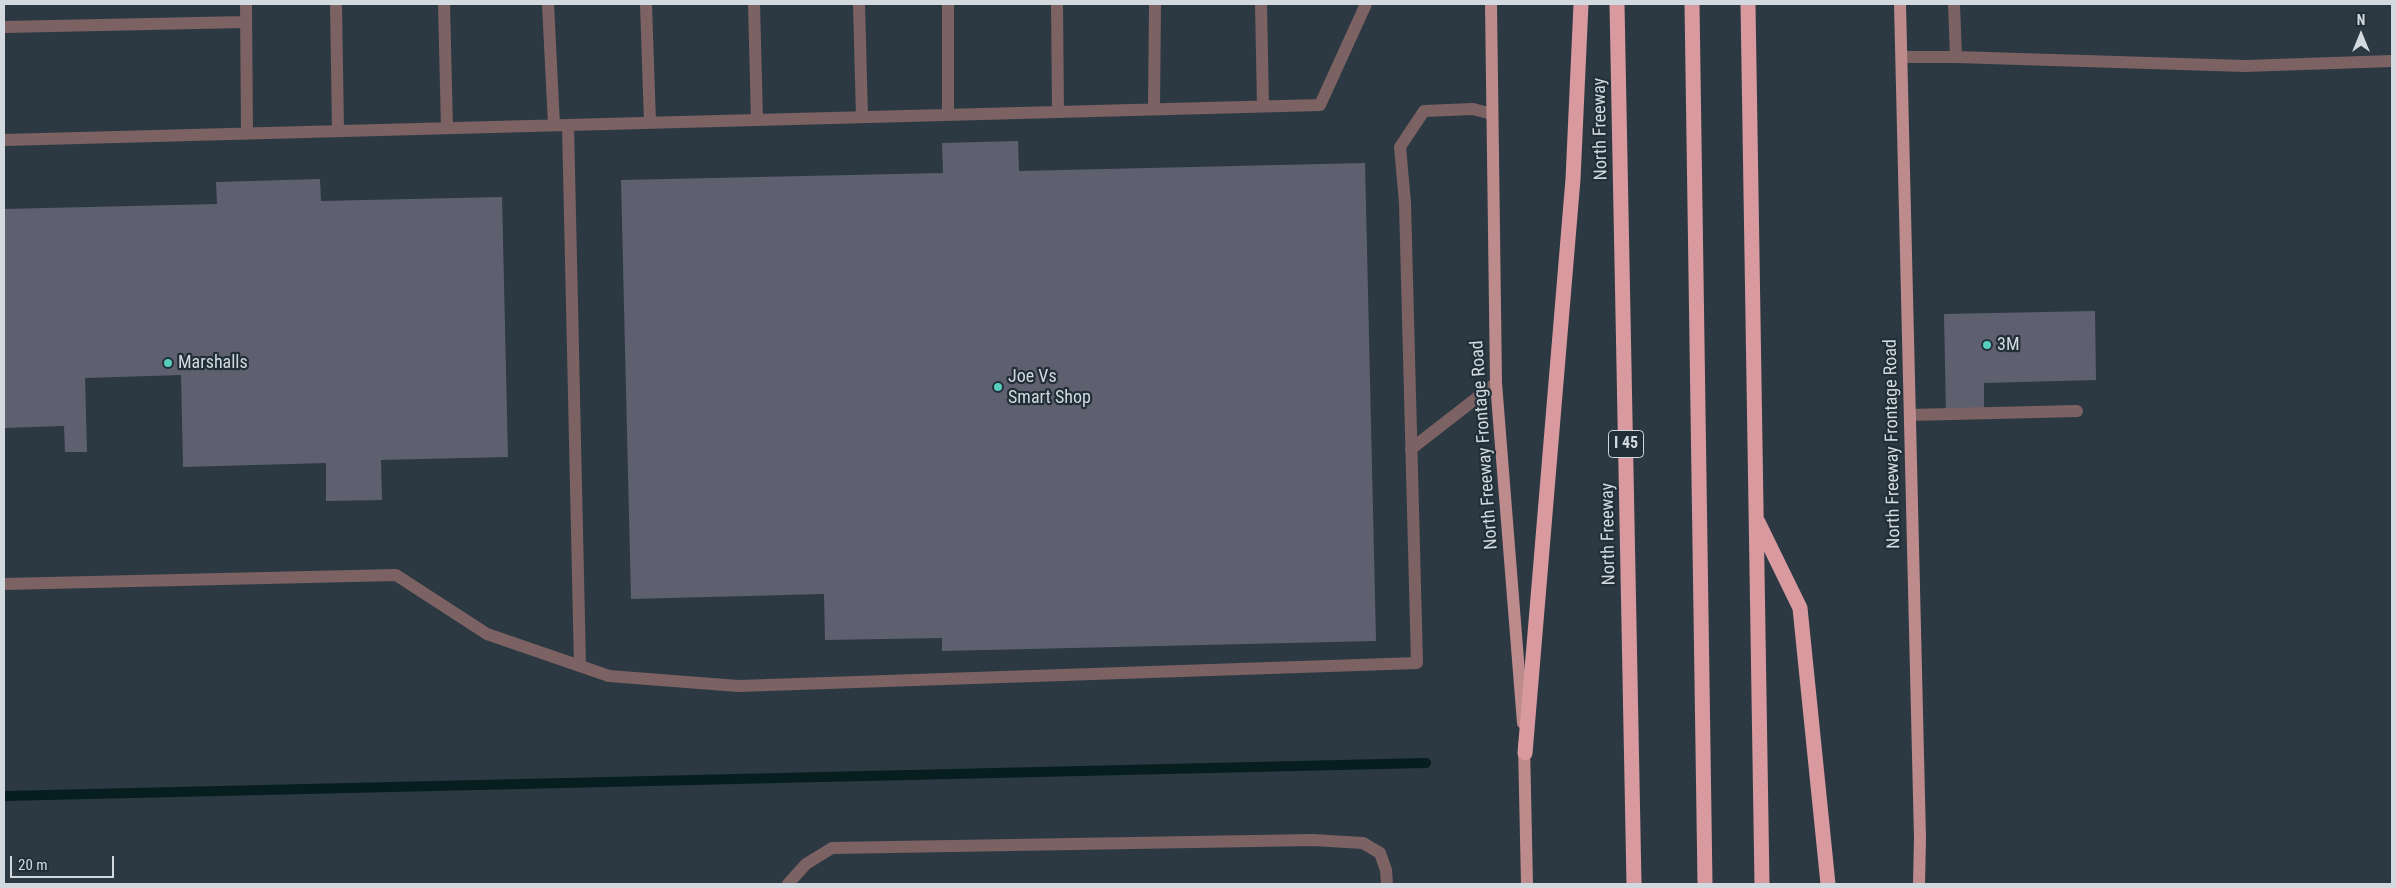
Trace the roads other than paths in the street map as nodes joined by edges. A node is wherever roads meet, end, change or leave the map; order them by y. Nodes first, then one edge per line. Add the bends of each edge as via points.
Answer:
1 (246, 4) edge
2 (336, 4) edge
3 (444, 4) edge
4 (548, 4) edge
5 (646, 4) edge
6 (754, 4) edge
7 (859, 4) edge
8 (948, 4) edge
9 (1057, 4) edge
10 (1155, 4) edge
11 (1261, 4) edge
12 (1366, 4) edge
13 (1491, 4) edge
14 (1581, 4) edge
15 (1617, 4) edge
16 (1692, 4) edge
17 (1748, 4) edge
18 (1900, 4) edge
19 (1954, 4) edge
20 (246, 22) junction
21 (4, 27) edge
22 (1956, 57) junction
23 (1902, 58) junction
24 (2392, 61) edge
25 (1263, 106) junction
26 (1154, 109) junction
27 (1058, 112) junction
28 (1492, 114) junction
29 (948, 115) junction
30 (862, 117) junction
31 (756, 120) junction
32 (650, 123) junction
33 (554, 125) junction
34 (568, 125) junction
35 (447, 128) junction
36 (338, 131) junction
37 (247, 133) junction
38 (4, 140) edge
39 (1496, 383) junction
40 (2078, 411) dead end
41 (1910, 415) junction
42 (1411, 449) junction
43 (1755, 516) junction
44 (4, 584) edge
45 (580, 666) junction
46 (1525, 754) junction
47 (788, 884) edge
48 (1387, 884) edge
49 (1527, 884) edge
50 (1634, 884) edge
51 (1705, 884) edge
52 (1762, 884) edge
53 (1828, 884) edge
54 (1919, 884) edge

1 - 20 lane
2 - 36 lane
3 - 35 lane
4 - 33 lane
5 - 32 lane
6 - 31 lane
7 - 30 lane
8 - 29 lane
9 - 27 lane
10 - 26 lane
11 - 25 lane
12 - 25 lane via 1320,105
13 - 28 main road, North Freeway Frontage Road
14 - 46 highway via 1573,179
15 - 50 highway, North Freeway / I 45
16 - 51 highway
17 - 43 highway
18 - 23 main road, North Freeway Frontage Road
19 - 22 lane
20 - 21 lane
20 - 37 lane
22 - 23 lane
22 - 24 lane via 2245,66
23 - 41 main road, North Freeway Frontage Road
25 - 26 lane
26 - 27 lane
27 - 29 lane
28 - 39 main road, North Freeway Frontage Road
28 - 42 lane via 1473,109 1424,111 1400,147 1405,203
29 - 30 lane
30 - 31 lane
31 - 32 lane
32 - 34 lane
33 - 34 lane
33 - 35 lane
34 - 45 lane
35 - 36 lane
36 - 37 lane
37 - 38 lane
39 - 42 lane
39 - 46 main road, North Freeway Frontage Road
40 - 41 lane
41 - 54 main road, North Freeway Frontage Road
42 - 45 lane via 1417,663 738,686 610,676
43 - 52 highway
43 - 53 highway via 1800,608
44 - 45 lane via 396,575 487,634
46 - 49 main road, North Freeway Frontage Road
47 - 48 lane via 806,864 832,848 1312,840 1363,843 1380,853

